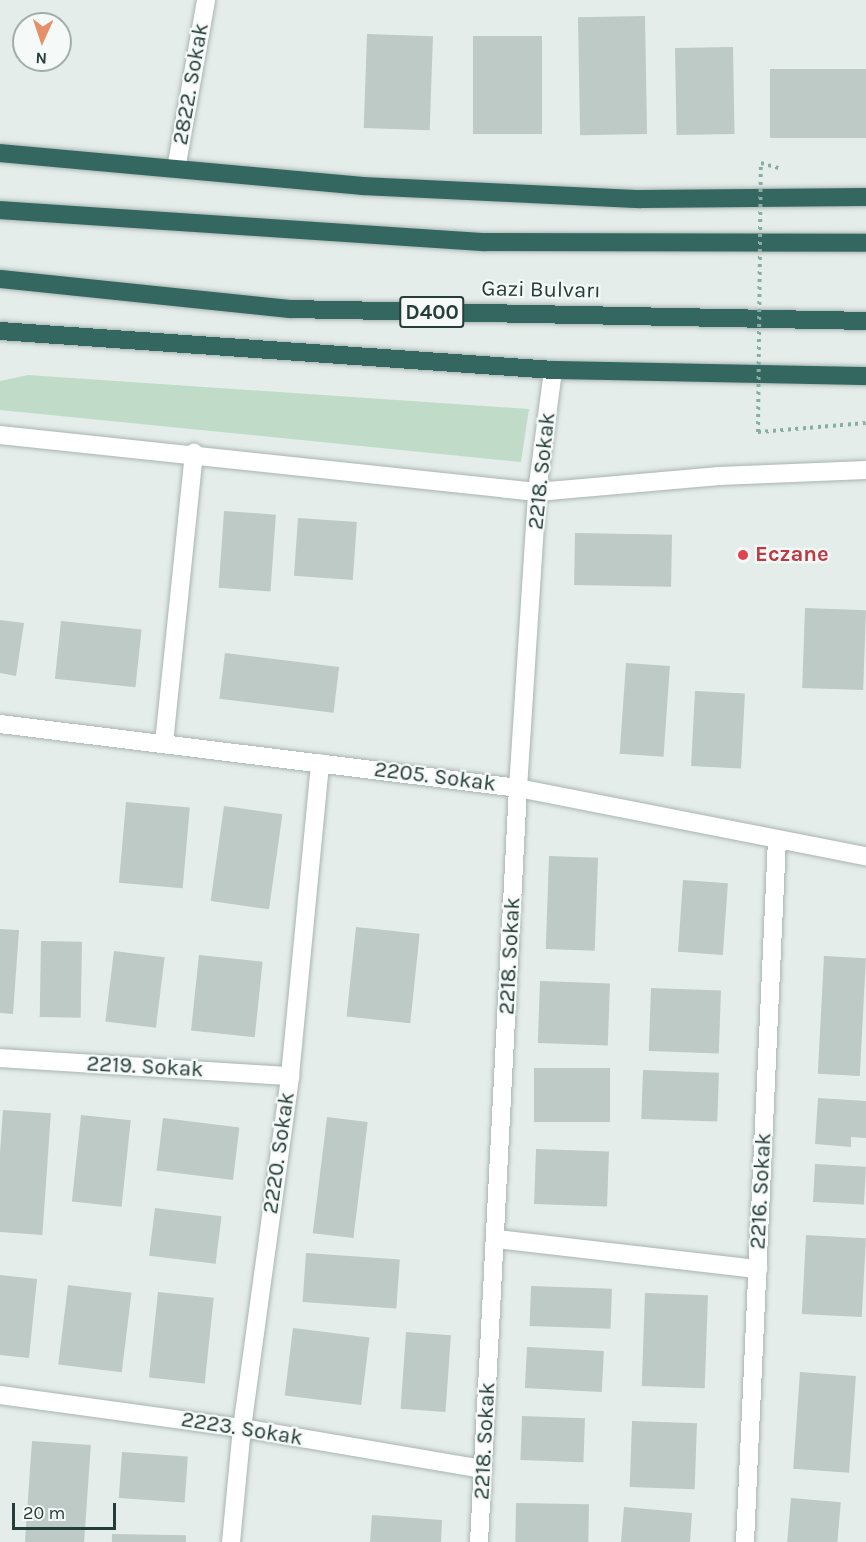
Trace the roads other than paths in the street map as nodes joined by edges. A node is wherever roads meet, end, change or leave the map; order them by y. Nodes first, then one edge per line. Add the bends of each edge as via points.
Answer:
1 (206, 0) edge
2 (0, 153) edge
3 (176, 169) junction
4 (866, 197) edge
5 (0, 210) edge
6 (866, 243) edge
7 (0, 279) edge
8 (866, 321) edge
9 (0, 331) edge
10 (553, 370) junction
11 (866, 376) edge
12 (0, 435) edge
13 (194, 453) junction
14 (866, 470) edge
15 (537, 492) junction
16 (0, 724) edge
17 (164, 743) junction
18 (320, 763) junction
19 (518, 788) junction
20 (777, 841) junction
21 (866, 856) edge
22 (0, 1058) edge
23 (290, 1076) junction
24 (497, 1239) junction
25 (758, 1269) junction
26 (0, 1395) edge
27 (242, 1428) junction
28 (482, 1469) junction
29 (231, 1542) edge
30 (479, 1542) edge
31 (745, 1542) edge

1 - 3 street, 2822. Sokak
2 - 3 highway
3 - 4 highway via 362,186 641,199
5 - 6 highway via 484,242
7 - 8 highway, Gazi Bulvarı / D400 via 290,309
9 - 10 highway
10 - 11 highway
10 - 15 street, 2218. Sokak
12 - 13 street
13 - 15 street
13 - 17 street
14 - 15 street via 719,476
15 - 19 street, 2218. Sokak
16 - 17 street, 2205. Sokak
17 - 18 street, 2205. Sokak
18 - 19 street, 2205. Sokak
18 - 23 street, 2220. Sokak
19 - 20 street, 2205. Sokak
19 - 24 street, 2218. Sokak
20 - 21 street, 2205. Sokak
20 - 25 street, 2216. Sokak
22 - 23 street, 2219. Sokak
23 - 27 street, 2220. Sokak
24 - 25 street
24 - 28 street, 2218. Sokak
25 - 31 street, 2216. Sokak
26 - 27 street, 2223. Sokak
27 - 28 street, 2223. Sokak
27 - 29 street, 2220. Sokak
28 - 30 street, 2218. Sokak

